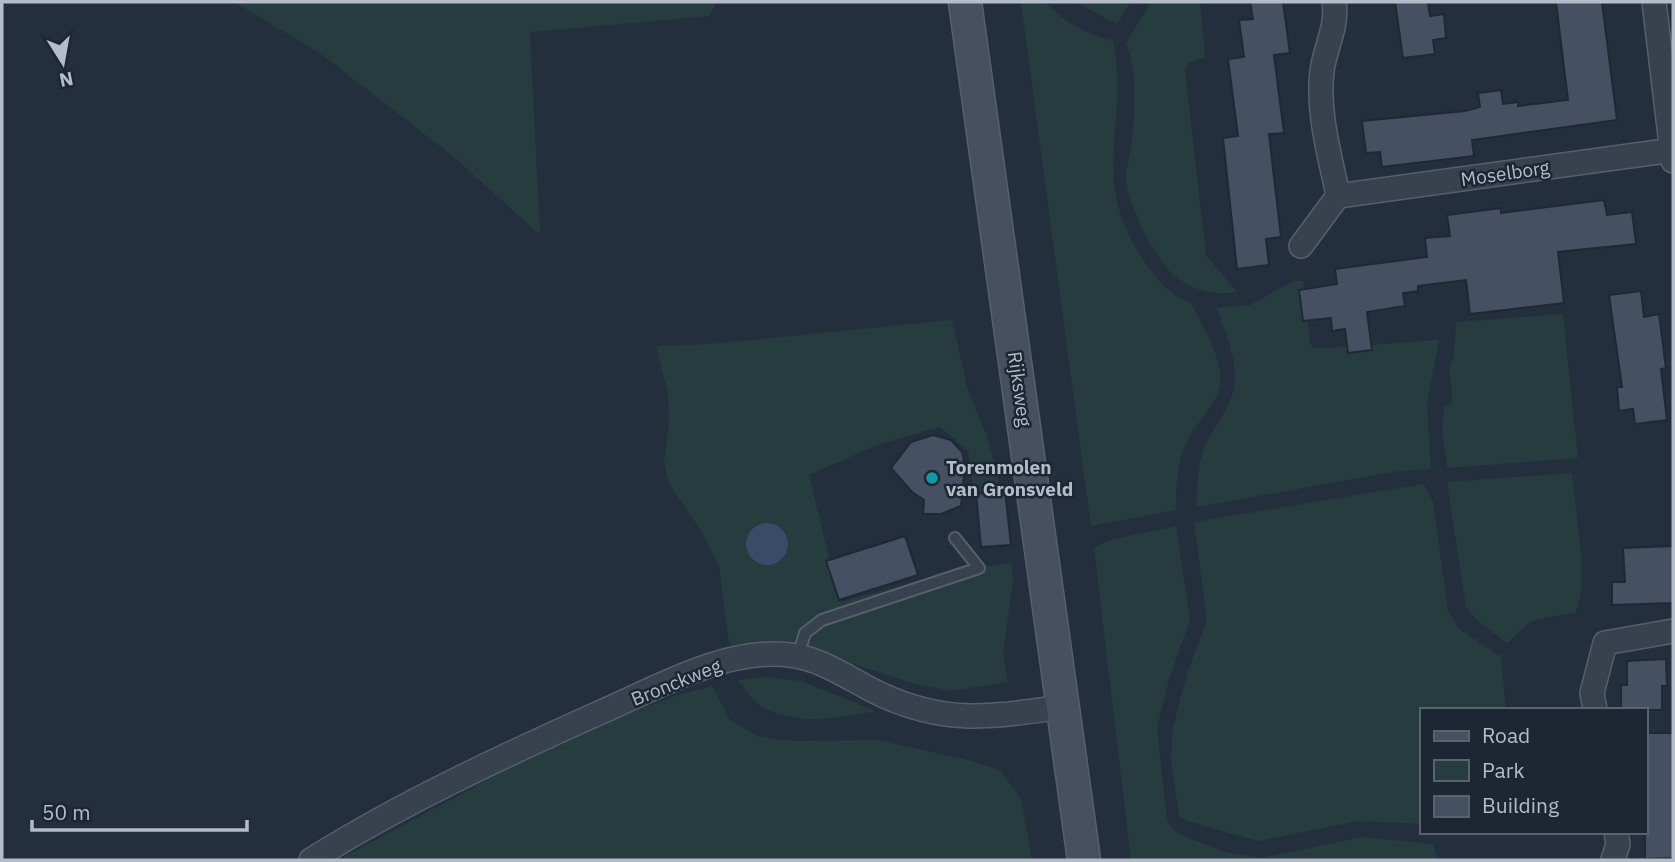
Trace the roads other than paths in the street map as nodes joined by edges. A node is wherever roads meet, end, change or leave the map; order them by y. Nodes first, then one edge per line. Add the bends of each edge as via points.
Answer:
1 (965, 2) edge
2 (1334, 2) edge
3 (1654, 2) edge
4 (1673, 154) edge
5 (1338, 196) junction
6 (1301, 246) dead end
7 (955, 538) dead end
8 (1673, 631) edge
9 (798, 656) junction
10 (1064, 707) junction
11 (1595, 708) edge
12 (1616, 834) edge
13 (311, 860) edge
14 (1084, 860) edge
15 (1613, 860) edge

1 - 10 main road, Rijksweg
2 - 5 street via 1336,14 1322,71 1321,110
3 - 4 street
4 - 5 street, Moselborg
5 - 6 street
7 - 9 lane via 979,568 822,620 805,634
8 - 11 street via 1605,643 1592,692
9 - 10 street, Bronckweg via 907,706 961,718
9 - 13 street, Bronckweg via 751,656 680,679 445,785
10 - 14 main road, Rijksweg
12 - 15 street

